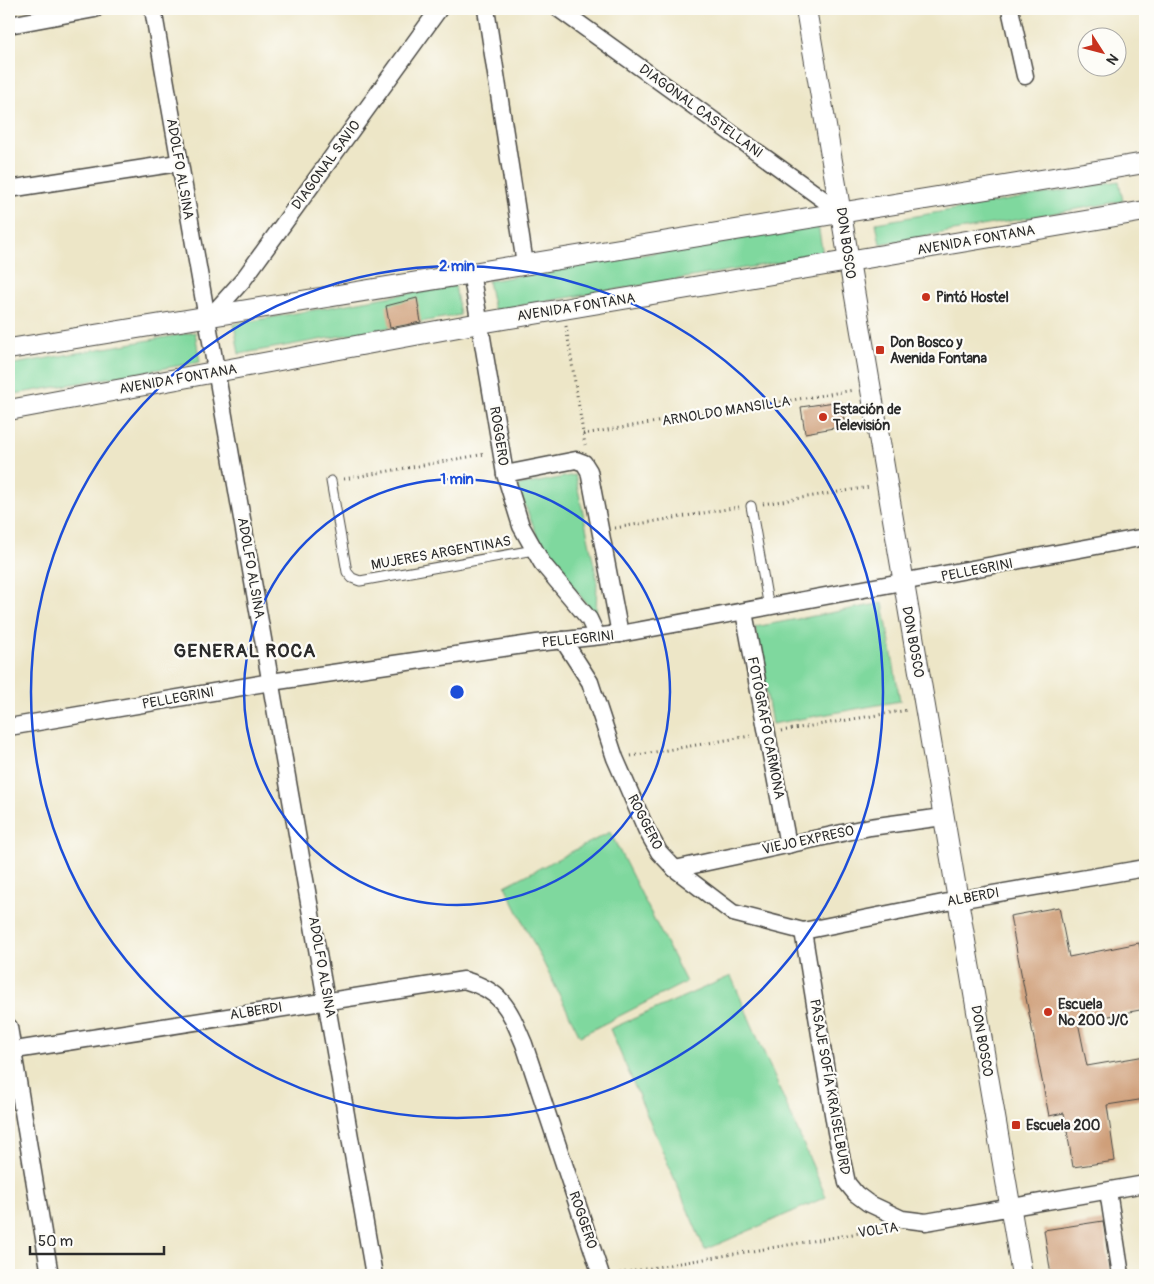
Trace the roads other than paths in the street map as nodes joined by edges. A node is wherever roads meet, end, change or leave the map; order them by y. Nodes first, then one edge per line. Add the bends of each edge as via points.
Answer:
1 (95, 9) edge
2 (153, 9) edge
3 (440, 9) edge
4 (486, 9) edge
5 (559, 9) edge
6 (806, 9) edge
7 (1010, 9) edge
8 (9, 25) edge
9 (1025, 76) dead end
10 (178, 163) junction
11 (1145, 163) edge
12 (9, 189) edge
13 (1145, 211) edge
14 (842, 213) junction
15 (848, 262) junction
16 (525, 264) junction
17 (471, 272) junction
18 (209, 318) junction
19 (480, 323) junction
20 (9, 349) edge
21 (217, 372) junction
22 (9, 410) edge
23 (504, 474) junction
24 (331, 481) road end
25 (751, 506) dead end
26 (1145, 537) edge
27 (534, 550) junction
28 (903, 584) junction
29 (770, 608) junction
30 (744, 612) junction
31 (620, 634) junction
32 (597, 636) junction
33 (564, 640) junction
34 (271, 682) junction
35 (9, 727) edge
36 (942, 817) junction
37 (788, 845) junction
38 (1145, 868) edge
39 (675, 869) junction
40 (958, 900) junction
41 (802, 931) junction
42 (499, 997) joint
43 (328, 1000) junction
44 (9, 1027) edge
45 (11, 1051) edge
46 (1145, 1184) edge
47 (1108, 1191) junction
48 (1010, 1208) junction
49 (50, 1275) edge
50 (374, 1275) edge
51 (601, 1275) edge
52 (1022, 1275) edge
53 (1122, 1275) edge

1 - 8 street
2 - 10 street, ADOLFO ALSINA
3 - 18 street, DIAGONAL SAVIO via 244,280
4 - 16 street
5 - 14 street, DIAGONAL CASTELLANI
6 - 14 street, DON BOSCO
7 - 9 street
10 - 12 street
10 - 18 street, ADOLFO ALSINA
11 - 14 street
13 - 15 street, AVENIDA FONTANA
14 - 15 street, DON BOSCO
14 - 16 street
15 - 19 street, AVENIDA FONTANA
15 - 28 street, DON BOSCO
16 - 17 street
17 - 18 street
17 - 19 street, ROGGERO
18 - 20 street
18 - 21 street, ADOLFO ALSINA
19 - 21 street, AVENIDA FONTANA
19 - 23 street, ROGGERO
21 - 22 street, AVENIDA FONTANA
21 - 34 street, ADOLFO ALSINA
23 - 27 street, ROGGERO via 521,526
23 - 31 street via 576,460 587,467
24 - 27 lane, MUJERES ARGENTINAS via 347,572 360,581
25 - 29 lane
26 - 28 street, PELLEGRINI
27 - 32 street, ROGGERO via 589,619
28 - 29 street, PELLEGRINI
28 - 36 street, DON BOSCO
29 - 30 street, PELLEGRINI
30 - 31 street, PELLEGRINI
30 - 37 street, FOTÓGRAFO CARMONA
31 - 32 street, PELLEGRINI
32 - 33 street, PELLEGRINI
33 - 34 street, PELLEGRINI
33 - 39 street, ROGGERO via 590,682 615,758 646,829 659,852
34 - 35 street, PELLEGRINI
34 - 43 street, ADOLFO ALSINA
36 - 37 street, VIEJO EXPRESO via 870,827
36 - 40 street, DON BOSCO
37 - 39 street, VIEJO EXPRESO
38 - 40 street, ALBERDI
39 - 41 street, ROGGERO via 732,913
40 - 41 street, ALBERDI
40 - 48 street, DON BOSCO
41 - 48 street, PASAJE SOFÍA KRAISELBURD via 847,1183 868,1203 902,1219 926,1222
42 - 43 street, ALBERDI via 483,986 464,980
42 - 51 street, ROGGERO via 512,1016 524,1044
43 - 45 street, ALBERDI
43 - 50 street, ADOLFO ALSINA
44 - 45 street
45 - 49 street
46 - 47 street
47 - 48 street
47 - 53 street
48 - 52 street, DON BOSCO

